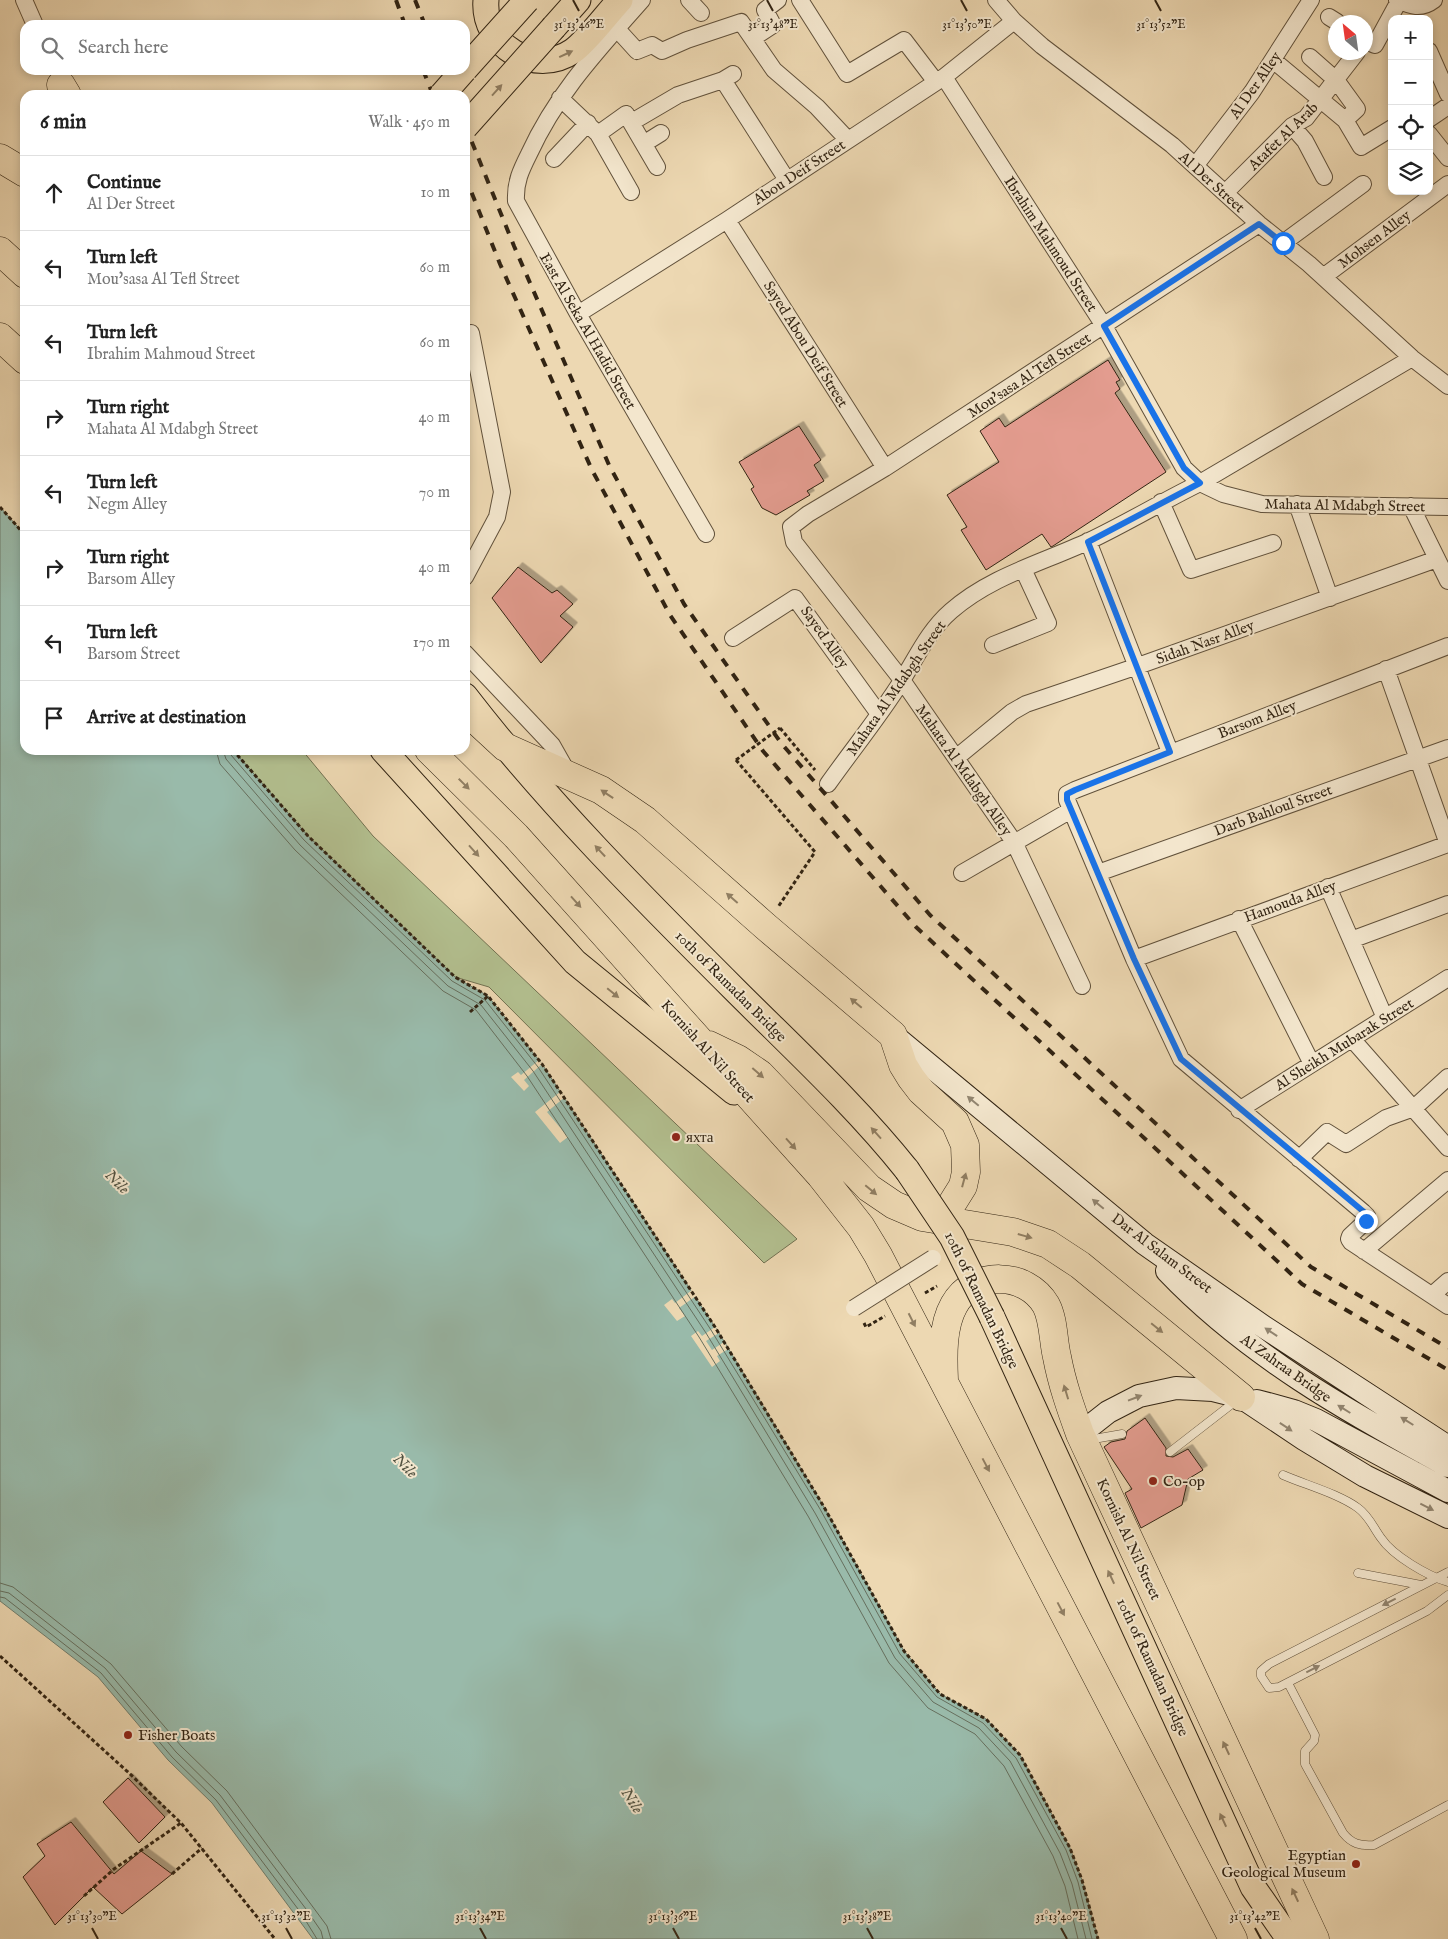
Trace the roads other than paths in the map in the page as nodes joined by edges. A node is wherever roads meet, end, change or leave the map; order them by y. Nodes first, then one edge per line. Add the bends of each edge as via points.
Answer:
1 (24, 0) edge
2 (486, 0) edge
3 (527, 0) edge
4 (578, 0) edge
5 (620, 0) edge
6 (642, 0) edge
7 (689, 0) edge
8 (778, 0) edge
9 (800, 0) edge
10 (996, 0) edge
11 (1311, 0) edge
12 (1434, 0) edge
13 (1405, 6) edge
14 (701, 13) dead end
15 (33, 20) edge
16 (1014, 21) junction
17 (617, 29) junction
18 (753, 38) junction
19 (1373, 44) edge
20 (1310, 57) dead end
21 (1273, 60) junction
22 (1351, 60) edge
23 (1433, 60) edge
24 (470, 62) edge
25 (459, 75) edge
26 (940, 80) junction
27 (1336, 80) junction
28 (446, 90) edge
29 (1448, 94) edge
30 (560, 98) junction
31 (1320, 100) junction
32 (1448, 106) edge
33 (1433, 116) edge
34 (1345, 120) junction
35 (470, 121) edge
36 (632, 122) junction
37 (1292, 126) junction
38 (593, 129) junction
39 (1388, 130) edge
40 (661, 133) dead end
41 (1433, 139) edge
42 (848, 140) junction
43 (645, 143) junction
44 (0, 158) edge
45 (1448, 158) edge
46 (554, 159) dead end
47 (657, 166) dead end
48 (1195, 166) junction
49 (20, 170) edge
50 (1324, 178) dead end
51 (787, 180) junction
52 (1363, 184) dead end
53 (1448, 184) edge
54 (631, 192) dead end
55 (1225, 193) junction
56 (728, 220) junction
57 (1259, 224) junction
58 (1283, 243) junction
59 (0, 251) edge
60 (20, 269) edge
61 (1323, 277) junction
62 (578, 314) junction
63 (1104, 326) junction
64 (471, 333) dead end
65 (0, 337) edge
66 (20, 355) edge
67 (1412, 358) junction
68 (1448, 386) edge
69 (885, 468) junction
70 (1200, 483) junction
71 (1161, 502) junction
72 (1297, 504) junction
73 (1411, 506) junction
74 (1448, 507) edge
75 (797, 522) joint
76 (706, 534) dead end
77 (1088, 542) junction
78 (1273, 543) dead end
79 (1437, 559) junction
80 (470, 568) edge
81 (1023, 569) junction
82 (1448, 581) edge
83 (1330, 598) junction
84 (733, 638) dead end
85 (994, 645) dead end
86 (1448, 646) edge
87 (470, 658) edge
88 (1135, 667) junction
89 (1386, 669) junction
90 (902, 680) junction
91 (470, 702) edge
92 (879, 714) junction
93 (470, 715) edge
94 (505, 747) junction
95 (1448, 748) edge
96 (1170, 752) junction
97 (387, 755) edge
98 (434, 755) edge
99 (956, 758) junction
100 (1418, 758) junction
101 (569, 775) junction
102 (828, 784) dead end
103 (1071, 810) junction
104 (1014, 842) junction
105 (1448, 844) edge
106 (962, 873) dead end
107 (1098, 874) junction
108 (1328, 887) junction
109 (1448, 904) edge
110 (1239, 919) junction
111 (1351, 940) junction
112 (1134, 959) junction
113 (1448, 978) edge
114 (1082, 986) dead end
115 (1385, 1018) junction
116 (893, 1035) junction
117 (1352, 1039) junction
118 (700, 1043) junction
119 (1312, 1064) junction
120 (1448, 1077) edge
121 (1414, 1108) junction
122 (1239, 1110) junction
123 (773, 1124) junction
124 (1448, 1148) edge
125 (1299, 1159) junction
126 (1448, 1180) edge
127 (937, 1219) junction
128 (1145, 1244) junction
129 (1364, 1251) junction
130 (933, 1258) dead end
131 (1448, 1281) edge
132 (1432, 1295) junction
133 (1448, 1306) edge
134 (854, 1308) dead end
135 (944, 1385) junction
136 (1241, 1397) junction
137 (1122, 1434) dead end
138 (1082, 1438) junction
139 (1448, 1447) edge
140 (1170, 1452) dead end
141 (1448, 1466) edge
142 (1283, 1476) dead end
143 (1448, 1492) edge
144 (1448, 1518) edge
145 (1358, 1572) dead end
146 (1448, 1572) edge
147 (1435, 1578) junction
148 (1448, 1582) edge
149 (1421, 1585) junction
150 (1448, 1595) edge
151 (1288, 1682) junction
152 (1448, 1805) edge
153 (1233, 1939) edge
154 (1289, 1939) edge
155 (1315, 1939) edge

1 - 15 street
2 -> 5 main road via 488,23 495,36 517,55 532,60 561,57 574,50
3 - 24 main road, bridge
35 -> 4 main road, bridge
6 - 17 street, East Al Seka Al Hadid Street
7 - 14 street
8 - 18 street via 765,10 773,25
9 - 26 street, Ibrahim Mahmoud Street via 848,74 904,40
10 - 16 street, Al Der Street
11 - 21 street, Al Der Alley
12 - 13 street via 1422,7
13 - 19 street
16 - 26 street, Abou Deif Street
16 - 48 street, Al Der Street
17 - 18 street via 637,51 652,45 662,51 741,22
17 - 30 street, East Al Seka Al Hadid Street
18 - 42 street via 774,70 817,107
20 - 27 street
21 - 31 street
21 - 48 street, Al Der Alley
22 - 27 street, Atafet Al Arab
23 - 29 street
25 - 28 main road, bridge
26 - 42 street, Abou Deif Street
26 - 63 street, Ibrahim Mahmoud Street
27 - 31 street, Atafet Al Arab
27 - 34 street via 1357,111
30 - 38 street
30 - 62 street, East Al Seka Al Hadid Street via 544,121 516,181 516,200
31 - 34 street
31 - 37 street, Atafet Al Arab via 1306,118
32 - 33 street
34 - 39 street via 1361,147
36 - 38 street via 623,114
36 - 43 street
36 - 51 street via 678,95 728,77
37 - 50 street
37 - 55 street, Atafet Al Arab
38 - 46 street
38 - 54 street
40 - 43 street
41 - 45 street
42 - 51 street, Abou Deif Street
43 - 47 street
44 - 49 highway
48 - 55 street, Al Der Street
51 - 56 street, Abou Deif Street
52 - 58 street
53 - 61 street, Mohsen Alley
55 - 57 street, Al Der Street
56 - 62 street, Abou Deif Street
56 - 69 street, Sayed Abou Deif Street
57 - 58 street, Al Der Street
57 - 63 street, Mou'sasa Al Tefl Street
58 - 61 street, Al Der Street
59 - 60 highway
61 - 67 street, Al Der Street
62 - 76 street, East Al Seka Al Hadid Street
63 - 69 street, Mou'sasa Al Tefl Street
63 - 70 street, Ibrahim Mahmoud Street via 1184,468
64 - 80 street via 502,492 498,517
65 - 66 highway
67 - 68 street, Al Der Street
67 - 70 street
69 - 75 street, Mou'sasa Al Tefl Street
70 - 71 street, Mahata Al Mdabgh Street
70 - 72 street, Mahata Al Mdabgh Street via 1223,494 1262,504
71 - 77 street, Mahata Al Mdabgh Street
71 - 78 street via 1191,570
72 - 73 street, Mahata Al Mdabgh Street
72 - 83 street
73 - 74 street, Mahata Al Mdabgh Street
73 - 79 street
75 - 90 street, Mahata Al Mdabgh Alley via 791,528 794,542
77 - 81 street, Mahata Al Mdabgh Street
77 - 88 street
79 - 82 street
79 - 83 street, Sidah Nasr Alley
81 - 85 street via 1048,623
81 - 90 street, Mahata Al Mdabgh Street via 980,589 950,612 931,632
83 - 88 street, Sidah Nasr Alley
84 - 92 street, Sayed Alley via 795,598
86 - 89 street, Barsom Alley
87 - 101 street via 552,745
88 - 96 street
88 - 99 street, Sidah Nasr Alley via 1020,706
89 - 96 street, Barsom Alley
89 - 100 street
90 - 92 street, Mahata Al Mdabgh Street
90 - 99 street, Mahata Al Mdabgh Alley
91 - 94 main road, 10th of Ramadan Bridge
92 - 102 street, Mahata Al Mdabgh Street
93 - 94 highway
94 - 101 highway
154 -> 94 main road, 10th of Ramadan Bridge, bridge via 1253,1887 973,1276 931,1203 856,1110 657,912
95 - 100 street, Darb Bahloul Street
96 - 103 street, Barsom Alley via 1067,794
97 -> 123 main road via 575,962
98 -> 118 highway, Kornish Al Nil Street via 516,836
99 - 104 street, Mahata Al Mdabgh Alley
100 - 105 street
100 - 107 street, Darb Bahloul Street
116 -> 101 highway via 645,820 601,790
103 - 104 street
103 - 107 street
104 - 106 street
104 - 114 street, Mahata Al Mdabgh Alley
105 - 108 street, Hamouda Alley
107 - 112 street
108 - 110 street, Hamouda Alley
108 - 111 street
109 - 111 street
110 - 112 street, Hamouda Alley
110 - 119 street
111 - 115 street
112 - 122 street via 1181,1059
113 - 115 street, Al Sheikh Mubarak Street
115 - 117 street, Al Sheikh Mubarak Street
127 -> 116 highway via 963,1186 967,1165 965,1145 954,1122 911,1078
128 -> 116 main road, Dar Al Salam Street
117 - 119 street, Al Sheikh Mubarak Street
117 - 121 street
118 - 123 highway, Kornish Al Nil Street
118 -> 127 highway via 727,1052 760,1074 875,1193 908,1212
119 - 122 street, Al Sheikh Mubarak Street
120 - 121 street
121 - 124 street
121 - 125 street via 1386,1118 1346,1144 1327,1132
122 - 125 street
123 -> 135 highway, Kornish Al Nil Street via 821,1176 861,1227
125 - 129 street via 1367,1216 1349,1239
126 - 129 street
127 -> 136 highway via 1031,1237 1064,1254
139 -> 128 main road, Dar Al Salam Street via 1264,1327
141 -> 128 main road, Al Zahraa Bridge via 1321,1394 1244,1339 1190,1296
129 - 132 street
130 - 134 street, bridge
131 - 132 street
132 - 133 street
138 -> 135 highway, Kornish Al Nil Street via 1063,1383 1050,1315 1039,1296 1022,1284 1001,1278 979,1283 961,1295 947,1326
135 -> 153 highway, Kornish Al Nil Street
138 -> 136 main road via 1093,1422 1123,1403 1158,1391 1194,1388
136 - 140 lane
136 - 143 main road, Al Zahraa Bridge via 1316,1420
136 -> 144 main road via 1365,1476
137 - 138 lane
155 -> 138 highway, Kornish Al Nil Street
142 - 147 lane via 1357,1507 1368,1517 1387,1546
145 - 149 lane
146 - 147 lane
147 - 148 lane
147 - 149 lane
149 -> 151 lane via 1268,1664 1261,1671 1269,1688
151 -> 150 lane via 1427,1610
151 - 152 lane via 1315,1735 1305,1751 1305,1764 1350,1842 1374,1845

